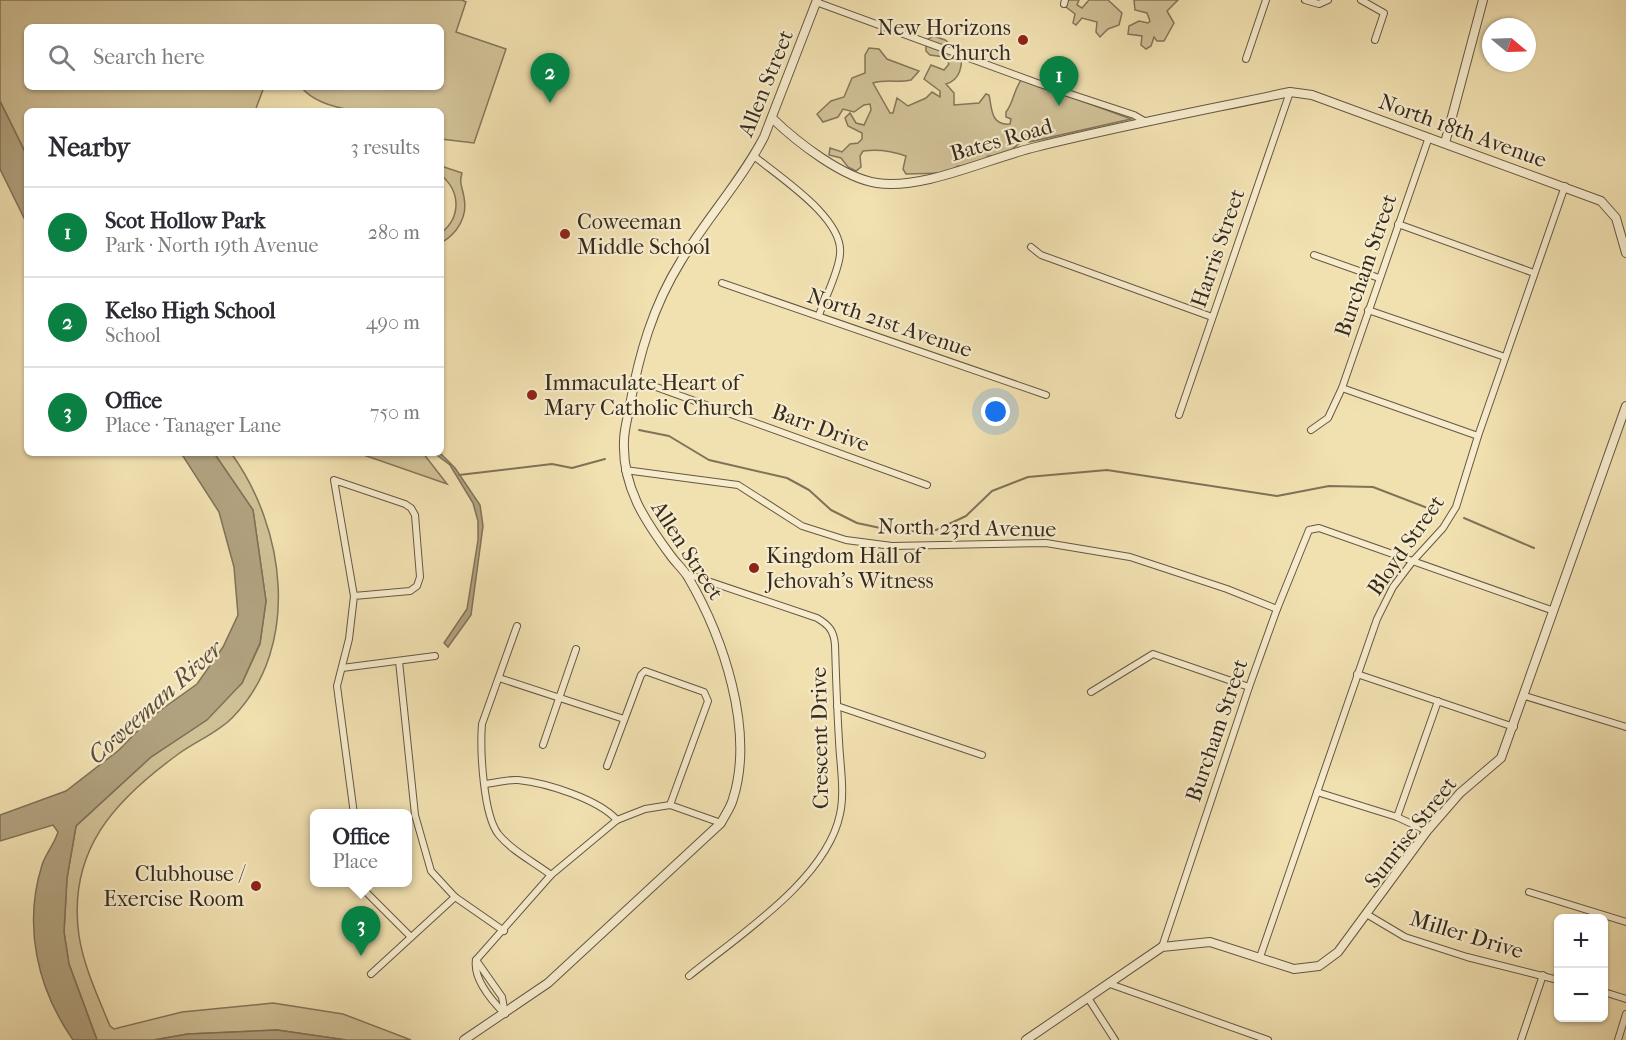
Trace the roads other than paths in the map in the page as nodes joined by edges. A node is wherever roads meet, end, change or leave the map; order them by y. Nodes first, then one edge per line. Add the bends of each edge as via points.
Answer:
1 (1266, 0) edge
2 (1305, 0) edge
3 (1328, 0) edge
4 (1361, 0) edge
5 (1482, 0) edge
6 (816, 1) edge
7 (1375, 40) dead end
8 (1246, 59) dead end
9 (1290, 92) junction
10 (773, 119) junction
11 (1146, 122) junction
12 (1429, 137) junction
13 (1445, 143) junction
14 (754, 156) junction
15 (1565, 186) junction
16 (1398, 224) junction
17 (1031, 247) dead end
18 (1626, 253) edge
19 (1314, 255) dead end
20 (1534, 273) junction
21 (1378, 278) junction
22 (722, 283) dead end
23 (1368, 310) junction
24 (819, 315) junction
25 (1212, 317) junction
26 (1505, 357) junction
27 (634, 379) junction
28 (1342, 388) junction
29 (1046, 395) dead end
30 (1626, 406) edge
31 (1179, 415) dead end
32 (1311, 430) dead end
33 (1478, 436) junction
34 (625, 470) junction
35 (927, 484) dead end
36 (1412, 562) junction
37 (687, 574) junction
38 (354, 596) junction
39 (1277, 609) junction
40 (1554, 611) junction
41 (517, 626) dead end
42 (576, 649) dead end
43 (435, 656) dead end
44 (399, 661) junction
45 (342, 668) junction
46 (1357, 674) junction
47 (499, 678) junction
48 (1249, 687) junction
49 (1091, 692) dead end
50 (1525, 696) junction
51 (559, 697) junction
52 (1438, 701) junction
53 (837, 706) junction
54 (624, 719) junction
55 (1514, 727) junction
56 (1626, 727) edge
57 (543, 745) dead end
58 (982, 755) dead end
59 (607, 766) dead end
60 (485, 784) junction
61 (1317, 792) junction
62 (670, 805) junction
63 (353, 809) edge
64 (1397, 817) junction
65 (617, 820) junction
66 (721, 823) junction
67 (1427, 831) junction
68 (551, 875) junction
69 (364, 887) edge
70 (1529, 892) dead end
71 (455, 897) junction
72 (1368, 915) junction
73 (1626, 922) edge
74 (504, 931) junction
75 (411, 937) junction
76 (1162, 947) junction
77 (1260, 957) junction
78 (371, 974) dead end
79 (1543, 975) junction
80 (689, 976) dead end
81 (1554, 979) edge
82 (1110, 984) junction
83 (1608, 993) edge
84 (1088, 998) junction
85 (1626, 999) edge
86 (505, 1014) junction
87 (1626, 1014) edge
88 (464, 1040) edge
89 (1026, 1040) edge
90 (1115, 1040) edge
91 (1268, 1040) edge
92 (1521, 1040) edge
93 (1618, 1040) edge

1 - 8 street
2 - 3 street via 1318,4
4 - 7 street via 1384,13
5 - 13 street
6 - 10 street, Allen Street
6 - 11 street
9 - 11 street, Bates Road
9 - 12 street, North 18th Avenue via 1312,95
9 - 25 street, Harris Street
10 - 11 street, Bates Road via 815,154 865,179 886,183 928,178 1033,147
10 - 14 street, Allen Street
12 - 13 street, North 18th Avenue
12 - 16 street, Burcham Street
13 - 15 street, North 18th Avenue
14 - 24 street via 809,201 836,230 841,253
14 - 27 street, Allen Street via 663,292
15 - 18 street, North 18th Avenue via 1600,201 1617,218
15 - 20 street, Bloyd Street
16 - 20 street
16 - 21 street, Burcham Street
17 - 25 street via 1041,255
19 - 21 street
20 - 26 street, Bloyd Street
21 - 23 street, Burcham Street
22 - 24 street, North 21st Avenue
23 - 26 street
23 - 28 street, Burcham Street
24 - 29 street, North 21st Avenue
25 - 31 street, Harris Street
26 - 33 street, Bloyd Street
27 - 34 street, Allen Street via 624,440
27 - 35 street, Barr Drive
28 - 32 street, Burcham Street via 1328,418
28 - 33 street
30 - 40 street, Sunrise Street
33 - 36 street, Bloyd Street via 1450,518
34 - 37 street, Allen Street via 637,505
34 - 39 street, North 23rd Avenue via 738,485 802,526 846,540 892,546 1057,544 1130,557
36 - 39 street, Burcham Street via 1312,528 1306,534
36 - 40 street
36 - 46 street, Bloyd Street via 1385,601
37 - 53 street, Crescent Drive via 828,625 834,634
37 - 66 street, Allen Street via 713,624 734,696 740,751 733,799
38 - 38 street via 334,480 405,504 416,515 420,577 417,586 410,591
38 - 45 street
39 - 48 street, Burcham Street
40 - 50 street, Sunrise Street
41 - 47 street
42 - 51 street
43 - 44 street
44 - 45 street
44 - 71 street via 416,815 431,871
45 - 63 street via 337,686
46 - 52 street
46 - 61 street, Bloyd Street
47 - 51 street
47 - 60 street via 482,724
48 - 49 street via 1153,654
48 - 76 street, Burcham Street
50 - 55 street, Sunrise Street
50 - 56 street
51 - 54 street
51 - 57 street
52 - 55 street
52 - 64 street
53 - 58 street
53 - 80 street, Crescent Drive via 840,813 827,848 810,873 785,898
54 - 59 street
54 - 62 street via 645,671 707,696
55 - 67 street, Sunrise Street via 1501,758 1460,793
60 - 65 street via 516,780 540,784 590,801
60 - 68 street via 497,832
61 - 64 street
61 - 77 street, Bloyd Street
62 - 65 street
62 - 66 street
64 - 67 street
65 - 68 street
66 - 86 street, Allen Street via 573,961
67 - 72 street, Sunrise Street
68 - 74 street
69 - 75 street
70 - 73 street
71 - 74 street
71 - 75 street
72 - 77 street, Sunrise Street via 1338,952 1319,966 1294,969
72 - 79 street, Miller Drive via 1406,937
74 - 86 street via 476,960 502,997
75 - 78 street
76 - 77 street, Sunrise Street via 1210,942
76 - 82 street, Sunrise Street
79 - 81 street, Miller Drive
79 - 92 street
82 - 84 street, Sunrise Street
82 - 91 street
83 - 85 street
84 - 89 street, Sunrise Street
84 - 90 street
86 - 88 street, Allen Street
87 - 93 street

